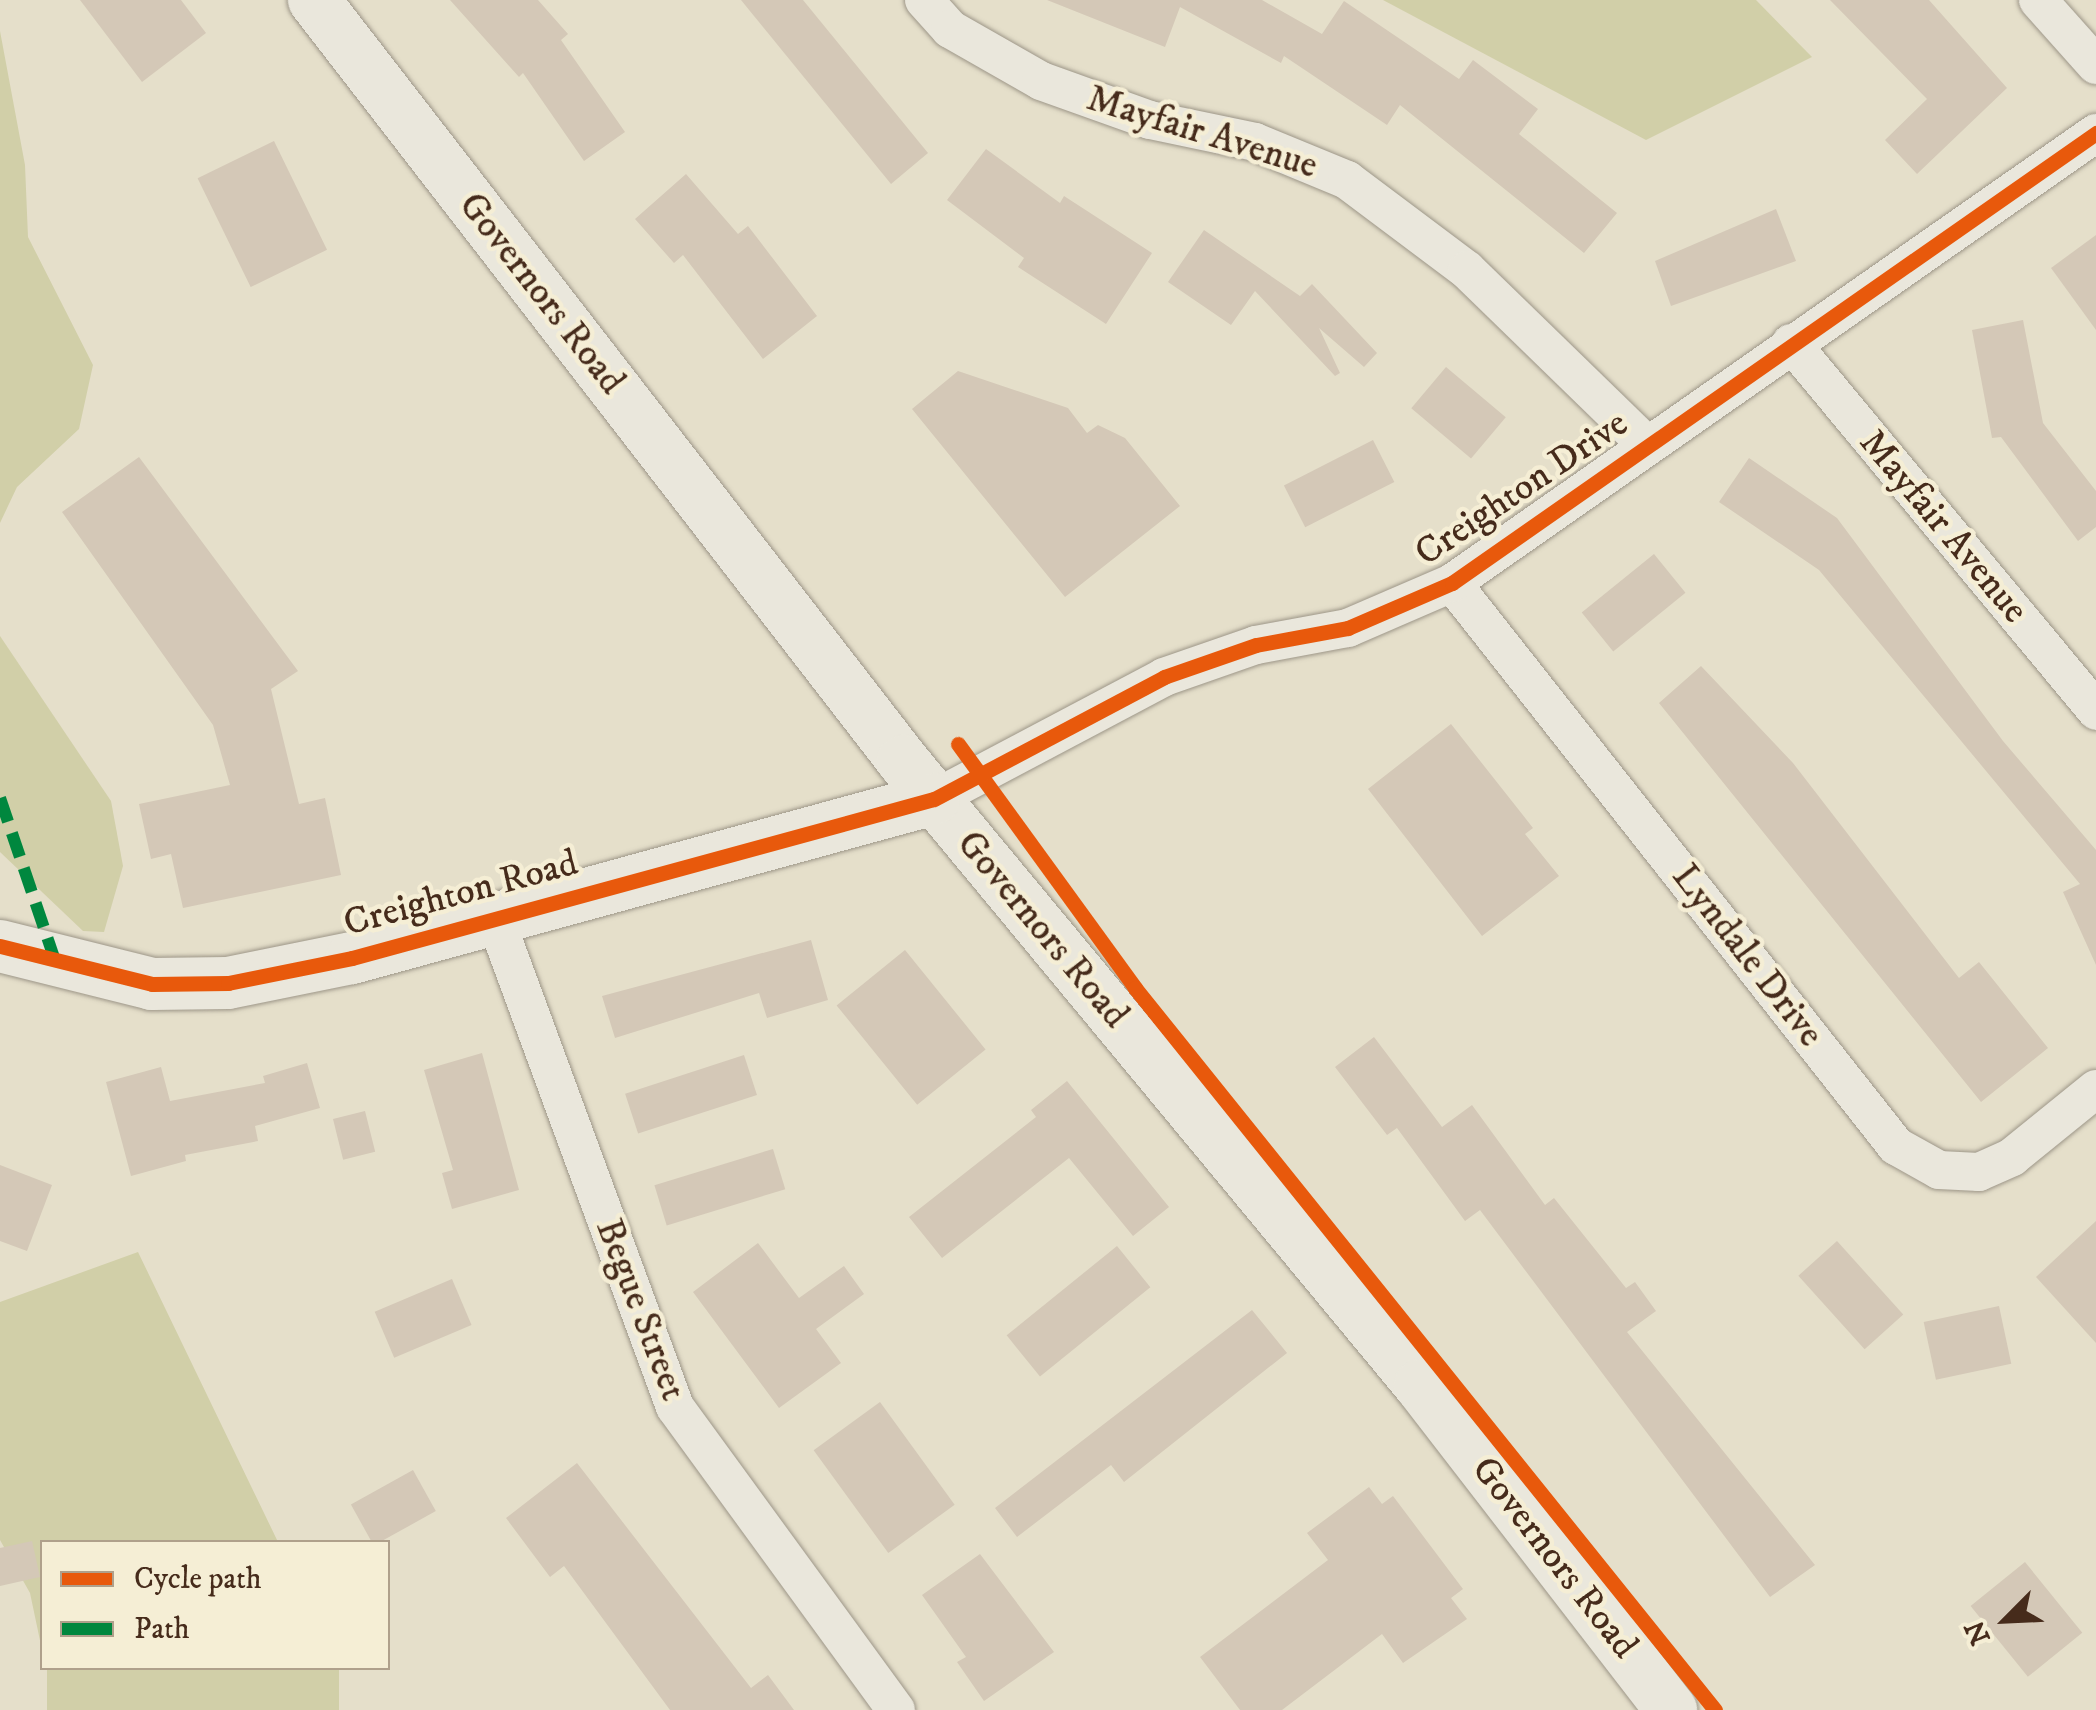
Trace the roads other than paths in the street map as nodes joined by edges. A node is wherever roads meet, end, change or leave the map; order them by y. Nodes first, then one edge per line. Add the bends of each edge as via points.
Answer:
1 (314, 0) edge
2 (924, 0) edge
3 (2038, 0) edge
4 (2096, 65) edge
5 (2096, 133) edge
6 (1791, 343) junction
7 (1646, 444) junction
8 (1452, 583) junction
9 (2096, 711) edge
10 (934, 799) junction
11 (495, 918) junction
12 (0, 946) edge
13 (2096, 1089) edge
14 (896, 1710) edge
15 (1671, 1710) edge

1 - 10 main road, Governors Road
2 - 7 street, Mayfair Avenue via 950,30 1042,81 1150,120 1254,142 1347,180 1467,270
3 - 4 street
5 - 6 street, Creighton Drive
6 - 7 street, Creighton Drive
6 - 9 street, Mayfair Avenue
7 - 8 street, Creighton Drive
8 - 10 street, Creighton Drive via 1348,628 1256,645 1164,678
8 - 13 street, Lyndale Drive via 1896,1146 1939,1170 1979,1172 2012,1157
10 - 11 main road, Creighton Road
10 - 15 main road, Governors Road via 1420,1385
11 - 12 main road, Creighton Road via 228,983 152,984
11 - 14 street, Begue Street via 676,1407

